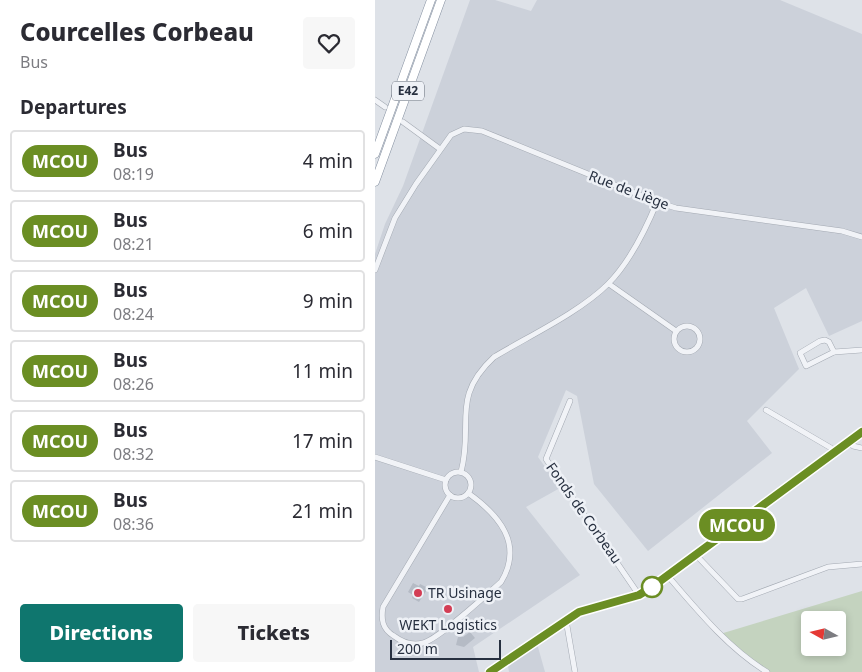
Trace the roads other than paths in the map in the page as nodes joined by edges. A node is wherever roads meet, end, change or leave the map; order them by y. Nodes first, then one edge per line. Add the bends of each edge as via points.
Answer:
1 (431, 0) edge
2 (441, 0) edge
3 (375, 100) edge
4 (385, 107) dead end
5 (403, 122) dead end
6 (441, 149) junction
7 (375, 154) edge
8 (375, 182) edge
9 (657, 202) junction
10 (862, 237) edge
11 (375, 270) edge
12 (609, 284) junction
13 (676, 331) junction
14 (862, 350) edge
15 (834, 352) junction
16 (570, 402) dead end
17 (766, 410) dead end
18 (862, 432) edge
19 (849, 442) junction
20 (862, 448) edge
21 (835, 452) junction
22 (375, 456) edge
23 (461, 472) junction
24 (446, 480) junction
25 (468, 492) junction
26 (450, 495) junction
27 (696, 555) junction
28 (862, 564) edge
29 (667, 576) junction
30 (639, 595) junction
31 (566, 620) junction
32 (490, 672) edge
33 (575, 672) edge
34 (767, 672) edge

1 - 7 highway, E42
2 - 8 highway, E42
3 - 4 street
5 - 6 street
6 - 9 street, Rue de Liège via 451,135 465,129 482,131
6 - 11 street, Rue de Liège via 395,218
9 - 10 street, Rue de Liège via 676,208 842,231
9 - 12 street via 636,246
12 - 13 street
12 - 23 street via 588,302 494,357 481,369 467,398 465,456
13 - 13 street via 674,340 679,348 689,351 697,347 700,340 695,329 685,326
14 - 15 street
15 - 15 street via 825,340 800,352 807,366
16 - 30 street, Fonds de Corbeau via 546,459
17 - 21 street
18 - 19 street
19 - 20 street
19 - 21 street
21 - 27 street
22 - 24 street
23 - 24 street via 450,474
23 - 25 street via 470,481
24 - 26 street via 445,488
25 - 26 street via 458,498
25 - 26 street via 497,518 505,532 510,544 509,570 501,582 436,637 423,643 409,644 387,632 381,619 383,607
27 - 28 street via 735,596 743,599 828,568
27 - 29 street
29 - 30 street
29 - 34 street via 719,634
30 - 31 street via 579,612
31 - 32 street
31 - 33 street

